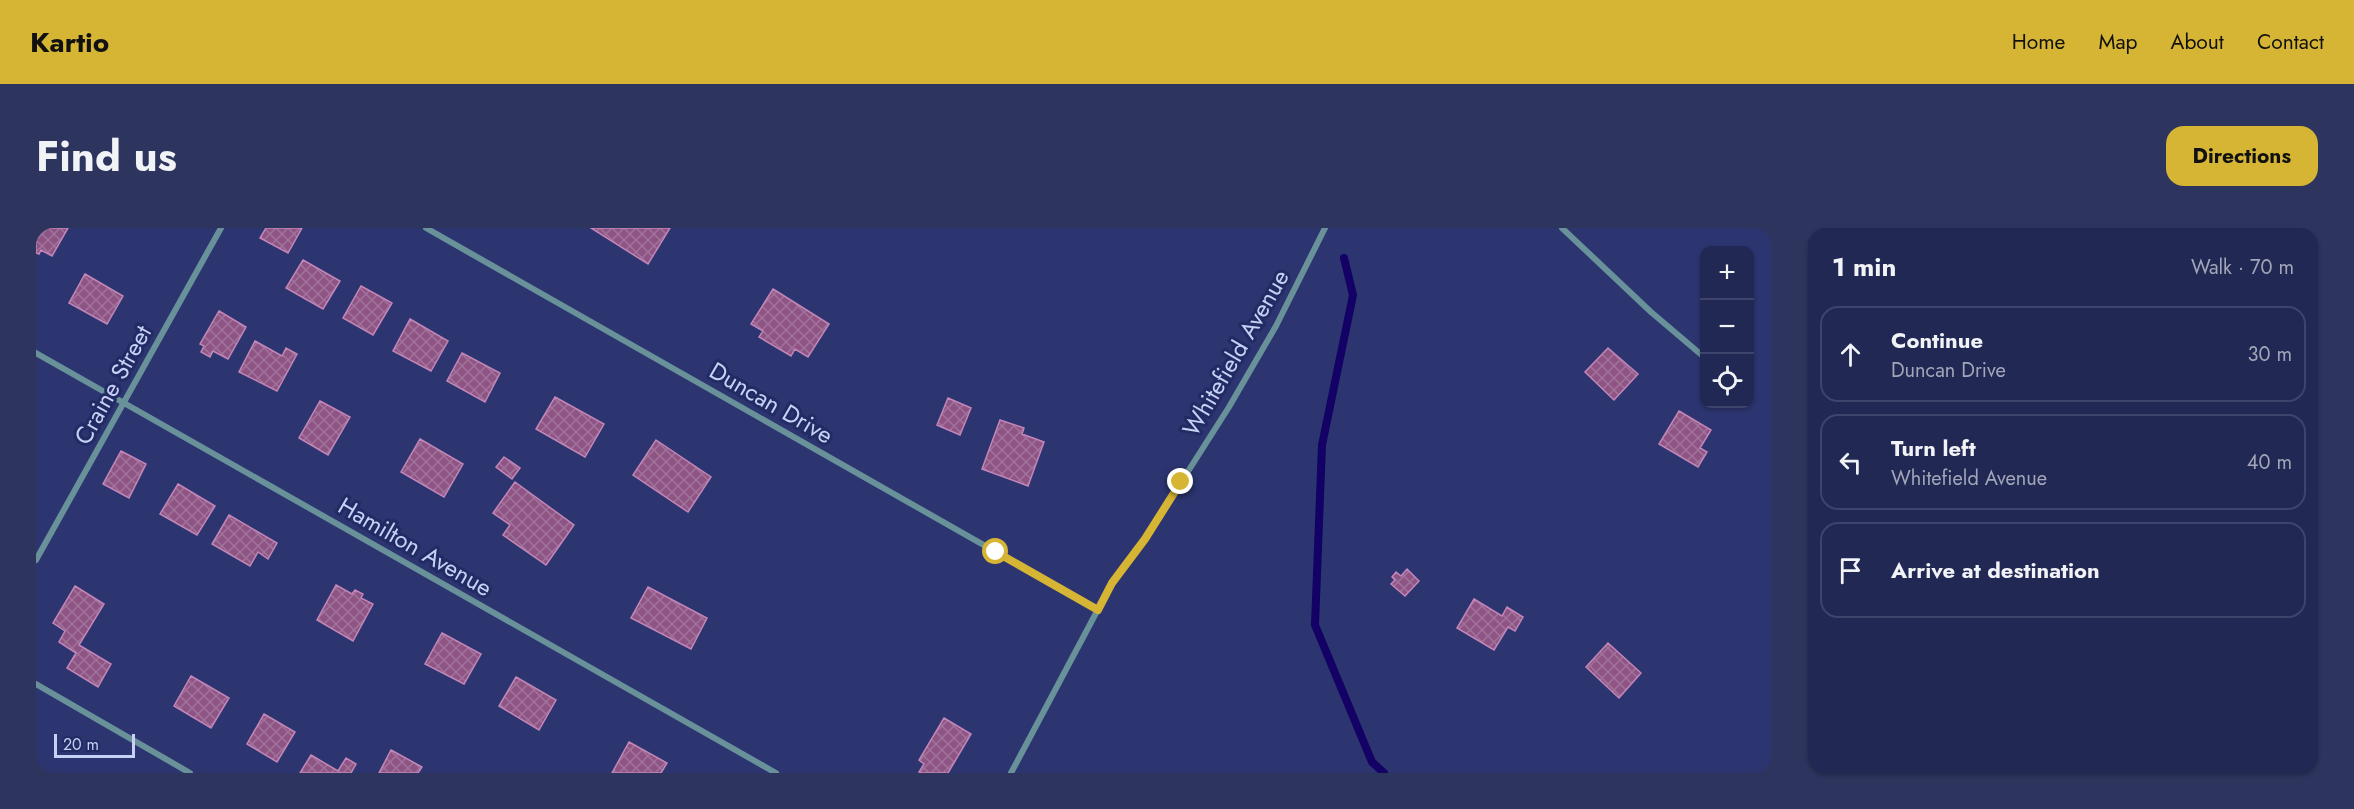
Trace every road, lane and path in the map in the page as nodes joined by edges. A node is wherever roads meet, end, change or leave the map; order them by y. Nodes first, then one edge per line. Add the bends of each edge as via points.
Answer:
1 (221, 228) edge
2 (426, 228) edge
3 (1325, 228) edge
4 (1562, 228) edge
5 (36, 353) edge
6 (1700, 354) edge
7 (124, 403) junction
8 (36, 560) edge
9 (1098, 610) junction
10 (36, 684) edge
11 (190, 773) edge
12 (776, 773) edge
13 (1011, 773) edge

1 - 7 street, Craine Street
2 - 9 street, Duncan Drive
3 - 9 street, Whitefield Avenue via 1276,326 1229,407
4 - 6 street
5 - 7 street, Hamilton Avenue
7 - 8 street, Craine Street
7 - 12 street, Hamilton Avenue
9 - 13 street, Whitefield Avenue
10 - 11 street

